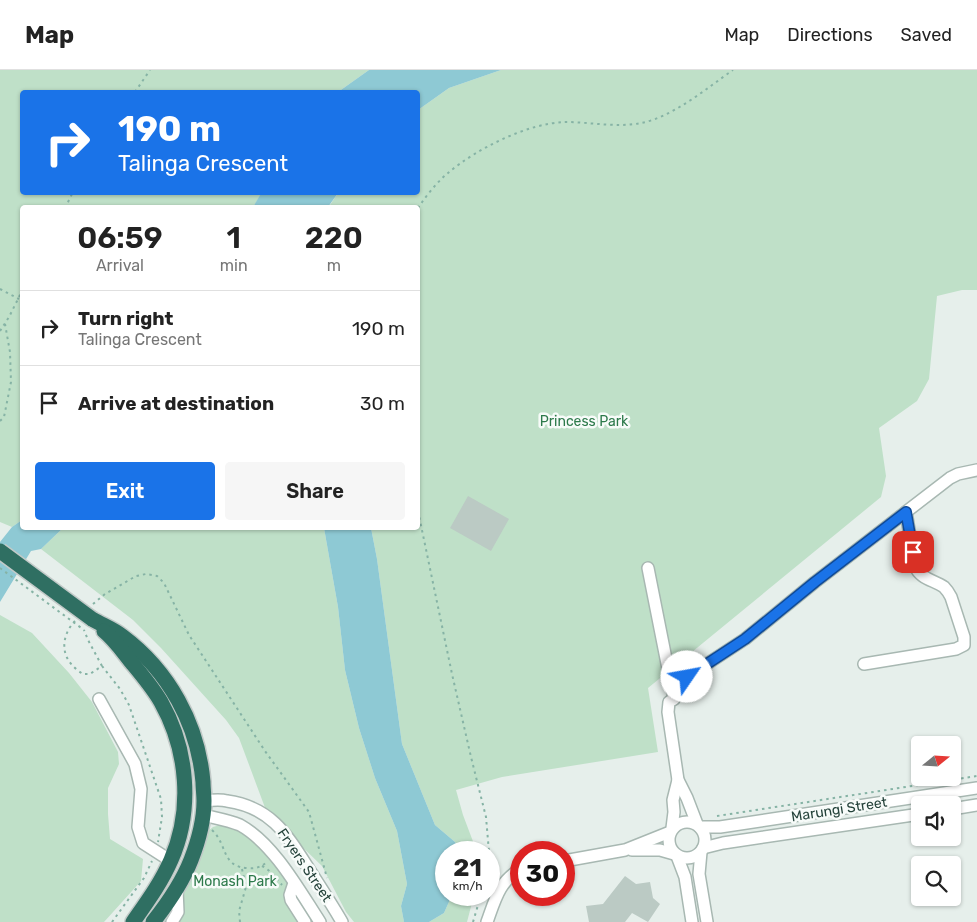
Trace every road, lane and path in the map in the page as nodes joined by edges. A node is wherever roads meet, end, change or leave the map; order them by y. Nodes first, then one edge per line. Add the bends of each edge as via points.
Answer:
1 (150, 70) edge
2 (733, 70) edge
3 (137, 90) edge
4 (420, 206) edge
5 (0, 288) edge
6 (19, 299) joint
7 (4, 324) junction
8 (0, 331) edge
9 (0, 421) edge
10 (977, 470) edge
11 (906, 512) junction
12 (420, 521) edge
13 (0, 551) edge
14 (0, 568) edge
15 (648, 568) dead end
16 (93, 604) dead end
17 (77, 620) dead end
18 (88, 625) junction
19 (864, 664) dead end
20 (99, 699) dead end
21 (674, 699) junction
22 (977, 776) edge
23 (678, 780) junction
24 (973, 789) edge
25 (186, 804) junction
26 (974, 806) edge
27 (853, 807) junction
28 (203, 808) junction
29 (961, 808) edge
30 (911, 815) edge
31 (714, 816) dead end
32 (856, 823) junction
33 (699, 826) junction
34 (213, 830) dead end
35 (671, 830) junction
36 (487, 841) edge
37 (625, 850) junction
38 (702, 850) junction
39 (676, 855) junction
40 (575, 858) edge
41 (171, 861) junction
42 (242, 868) junction
43 (510, 877) edge
44 (144, 878) dead end
45 (328, 881) dead end
46 (294, 883) junction
47 (177, 889) junction
48 (290, 895) junction
49 (478, 906) edge
50 (112, 922) edge
51 (133, 922) edge
52 (153, 922) edge
53 (172, 922) edge
54 (240, 922) edge
55 (304, 922) edge
56 (320, 922) edge
57 (342, 922) edge
58 (473, 922) edge
59 (487, 922) edge
60 (692, 922) edge
61 (707, 922) edge

1 - 3 path
2 - 4 path via 675,110 652,120 627,125 562,122 522,131 501,140 447,174
5 - 6 path
6 - 7 path
7 - 8 path
7 - 9 path via 10,352 11,382 4,417
10 - 11 street via 950,478
11 - 19 street via 917,572 948,591 964,645 956,650
11 - 21 street via 745,639 687,677
12 - 36 path via 486,817
13 - 18 highway, bridge
14 - 18 path, bridge
15 - 21 street
16 - 45 path via 136,576 157,576 164,583 189,635 309,812
17 - 18 path via 64,637 65,652 68,661 83,674 90,674 102,666 91,645
18 - 25 highway via 109,635 162,703 180,747
18 - 28 highway via 121,635 153,665 172,690 191,725 197,745
20 - 41 street via 135,764 141,788 138,826 143,843
21 - 23 street via 669,702 668,712
22 - 31 path
23 - 33 street
23 - 35 street
24 - 26 street
24 - 27 street, Marungi Street
25 - 28 highway
25 - 41 highway
26 - 29 street
27 - 32 street
27 - 33 street, Marungi Street via 720,827
28 - 46 street, Fryers Street via 238,824 262,841
28 - 47 highway via 192,855
28 - 57 street, Fryers Street via 226,800 268,816 293,844
30 - 32 street, Marungi Street
32 - 38 street, Marungi Street via 723,843
33 - 35 street via 681,822
33 - 38 street via 705,837
34 - 42 path via 232,864
35 - 37 street
35 - 39 street via 668,844
37 - 39 street via 660,850
37 - 40 street
38 - 39 street via 687,858
38 - 61 street via 699,874
39 - 60 street via 685,877
41 - 51 highway
42 - 48 path via 266,868
42 - 54 path via 246,887 239,911
43 - 59 street via 500,888
44 - 50 path
46 - 48 street
46 - 56 street, Fryers Street
47 - 52 highway
47 - 53 street via 178,912
48 - 55 street
49 - 58 path

